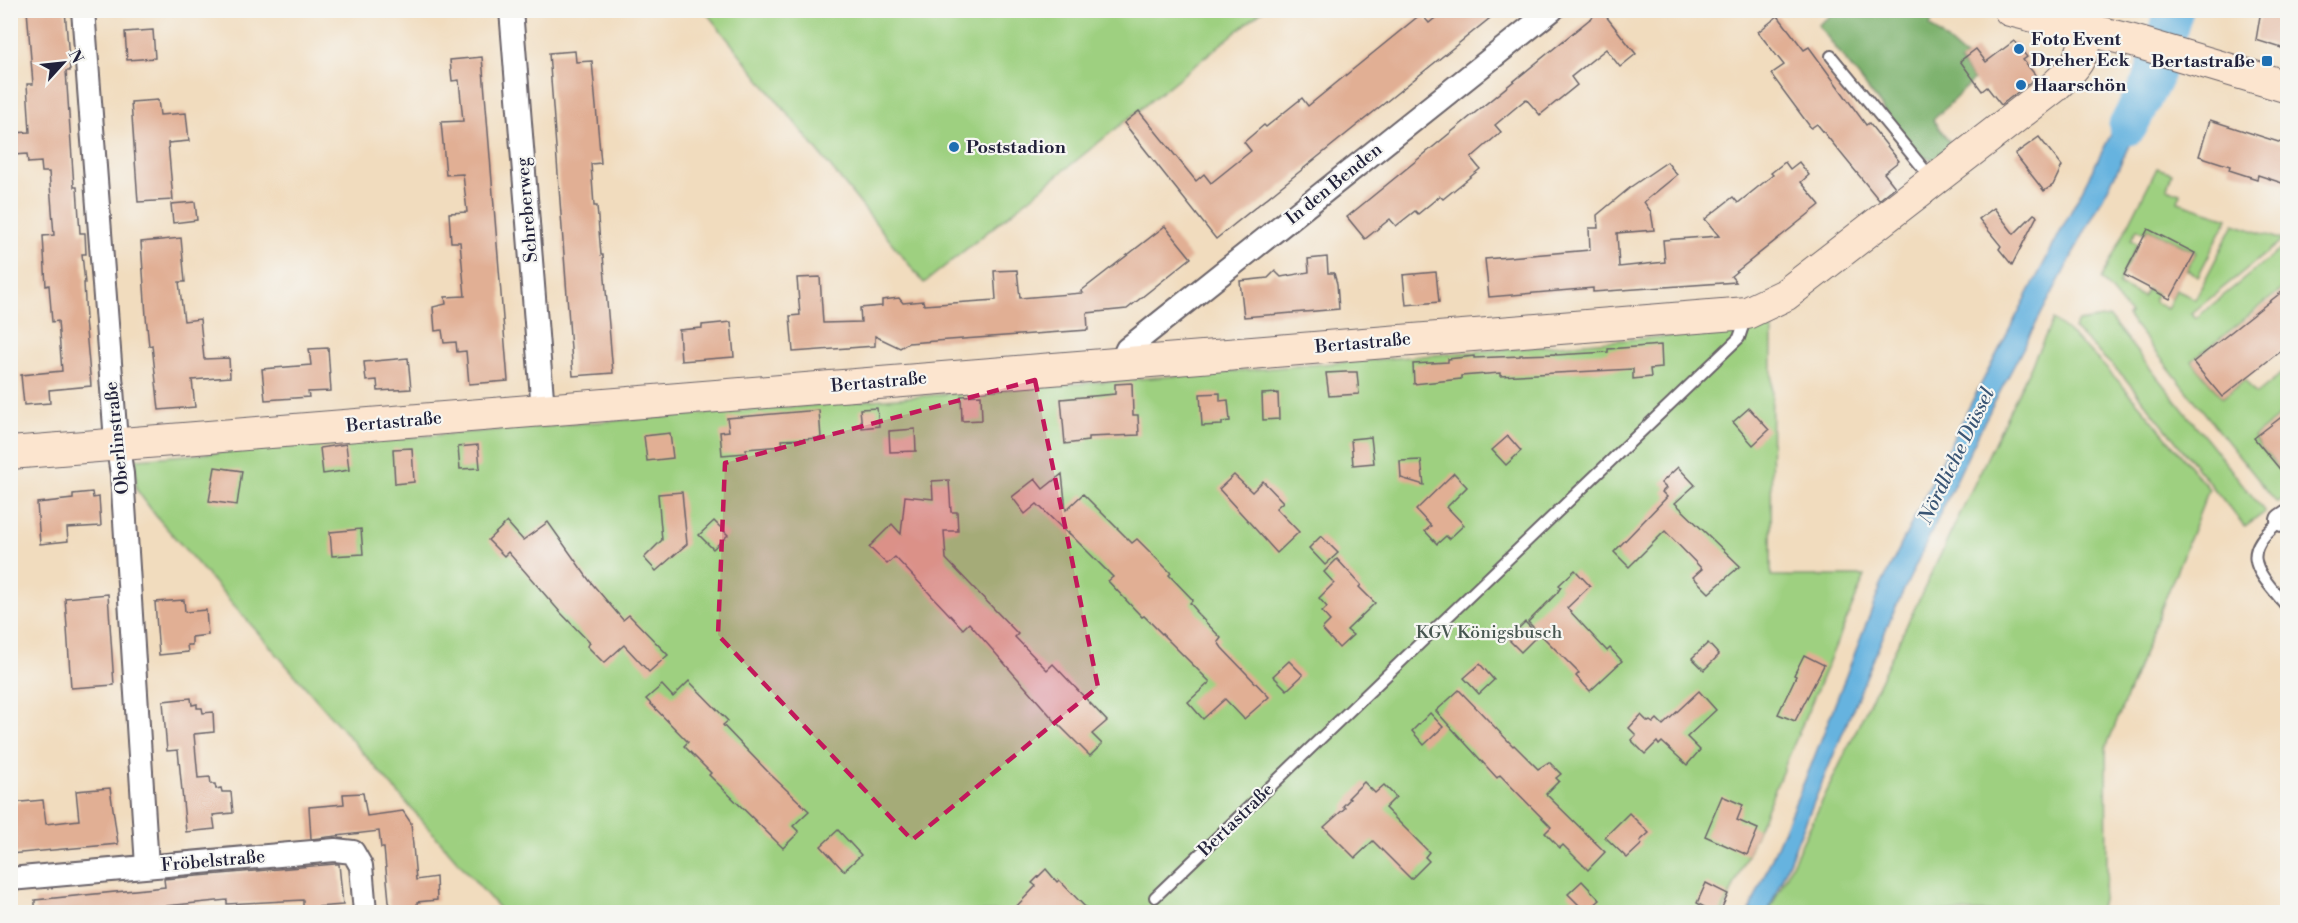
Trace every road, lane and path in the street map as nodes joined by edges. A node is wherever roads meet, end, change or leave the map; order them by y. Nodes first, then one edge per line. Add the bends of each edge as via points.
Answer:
1 (82, 10) edge
2 (511, 10) edge
3 (1552, 10) edge
4 (2010, 10) edge
5 (2089, 30) junction
6 (1831, 56) dead end
7 (2288, 87) edge
8 (1934, 181) junction
9 (1747, 313) junction
10 (1121, 362) junction
11 (543, 410) junction
12 (117, 444) junction
13 (10, 453) edge
14 (2285, 518) edge
15 (2288, 608) edge
16 (147, 866) junction
17 (10, 879) edge
18 (1155, 897) dead end
19 (365, 912) edge

1 - 12 street, Oberlinstraße
2 - 11 street, Schreberweg
3 - 10 street, In den Benden via 1127,350
4 - 5 street
5 - 7 street
5 - 8 street, Bertastraße via 2083,54 2068,75
6 - 8 lane
8 - 9 street, Bertastraße via 1785,295
9 - 10 street, Bertastraße
9 - 18 lane, Bertastraße via 1739,338
10 - 11 street, Bertastraße
11 - 12 street, Bertastraße
12 - 13 street, Bertastraße
12 - 16 street, Oberlinstraße
14 - 15 lane via 2264,533 2256,549 2256,567
16 - 17 street, Fröbelstraße
16 - 19 street, Fröbelstraße via 335,850 353,852 361,866

